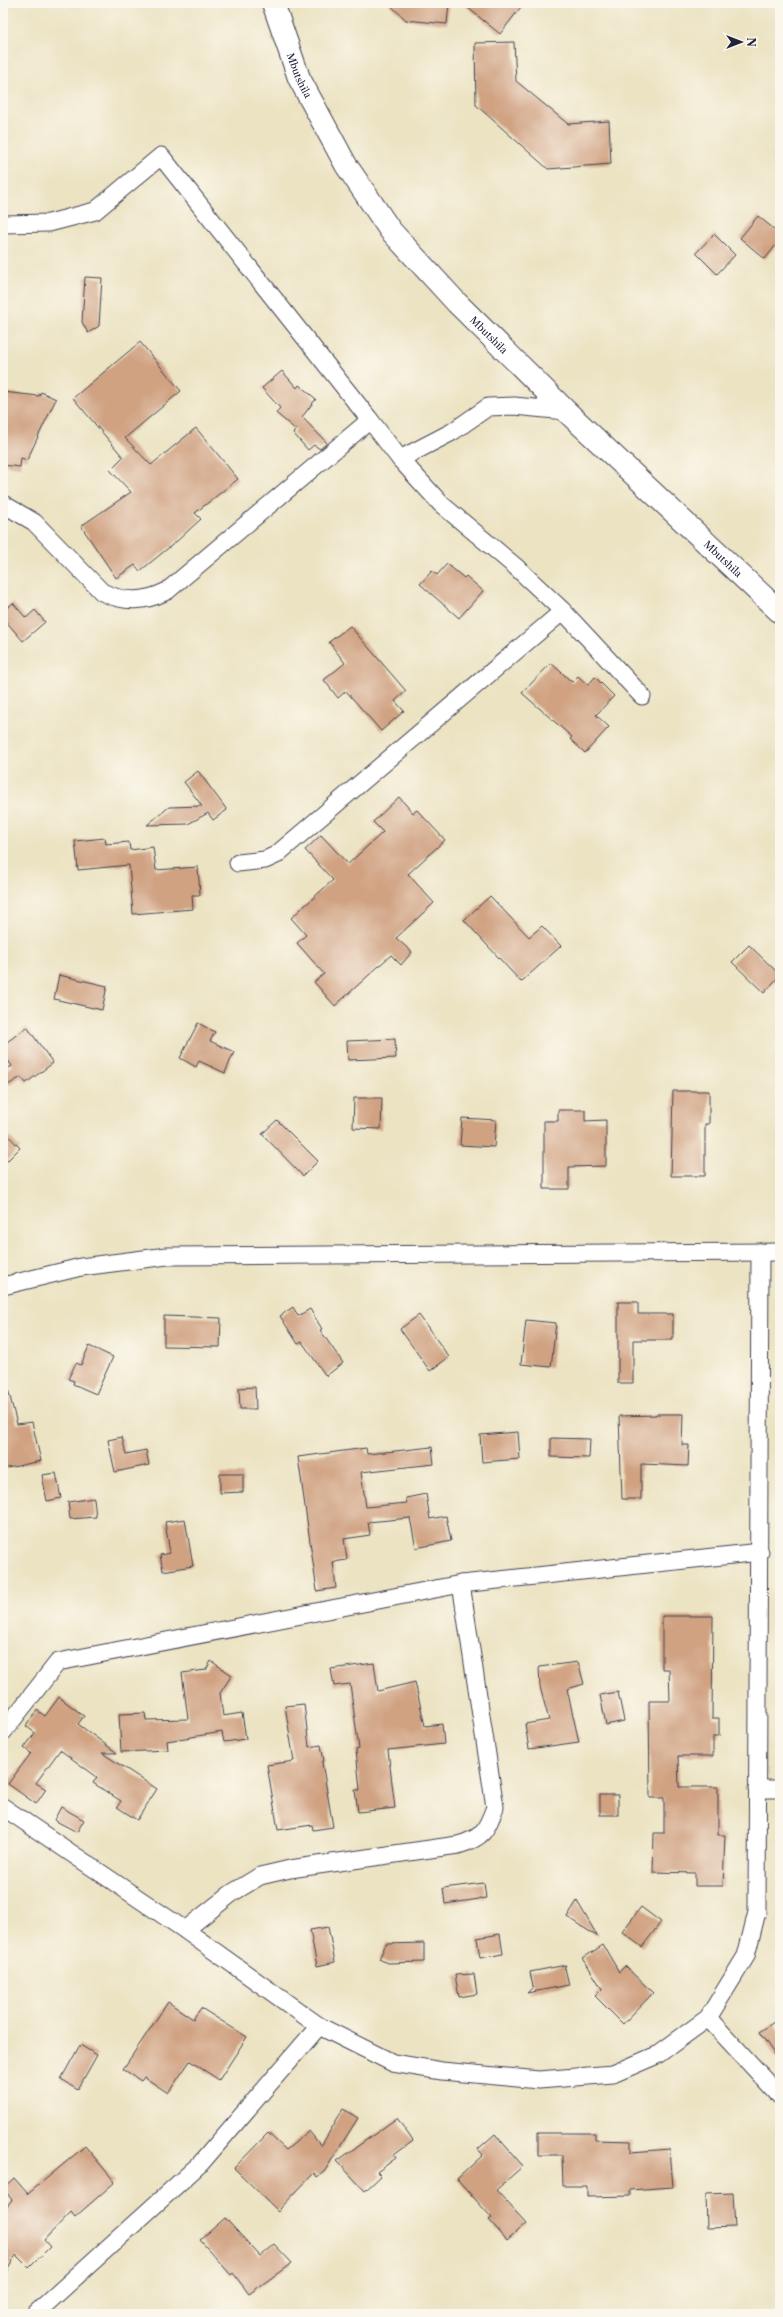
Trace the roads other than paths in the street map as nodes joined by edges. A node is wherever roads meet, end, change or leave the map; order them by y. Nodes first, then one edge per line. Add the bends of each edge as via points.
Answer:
1 (273, 3) edge
2 (3, 224) edge
3 (566, 411) junction
4 (370, 420) junction
5 (400, 459) junction
6 (3, 504) edge
7 (563, 611) junction
8 (780, 612) edge
9 (642, 696) dead end
10 (238, 863) dead end
11 (760, 1252) junction
12 (780, 1252) edge
13 (3, 1286) edge
14 (760, 1552) junction
15 (461, 1584) junction
16 (3, 1732) edge
17 (757, 1789) junction
18 (780, 1789) edge
19 (3, 1807) edge
20 (185, 1930) junction
21 (708, 2018) junction
22 (319, 2026) junction
23 (780, 2096) edge
24 (35, 2314) edge

1 - 3 street, Mbutshila via 299,78 346,165 390,230 457,303
2 - 4 street via 49,223 95,211 161,156
3 - 5 street via 514,406 488,407 452,432
3 - 8 street, Mbutshila
4 - 5 street
4 - 6 street via 167,590 154,597 137,601 116,599 102,592 34,522
5 - 7 street via 441,504 516,567
7 - 9 street
7 - 10 street via 276,855 265,860
11 - 12 street
11 - 13 street via 167,1256 81,1266
11 - 14 street
14 - 15 street
14 - 17 street
15 - 16 street via 58,1662
15 - 20 street via 495,1807 487,1828 475,1840 458,1845 290,1869 260,1876 232,1893
17 - 18 street
17 - 21 street via 757,1912 746,1956
19 - 20 street
20 - 22 street
21 - 22 street via 657,2055 613,2074 540,2080 442,2071 393,2063
21 - 23 street
22 - 24 street via 201,2163

